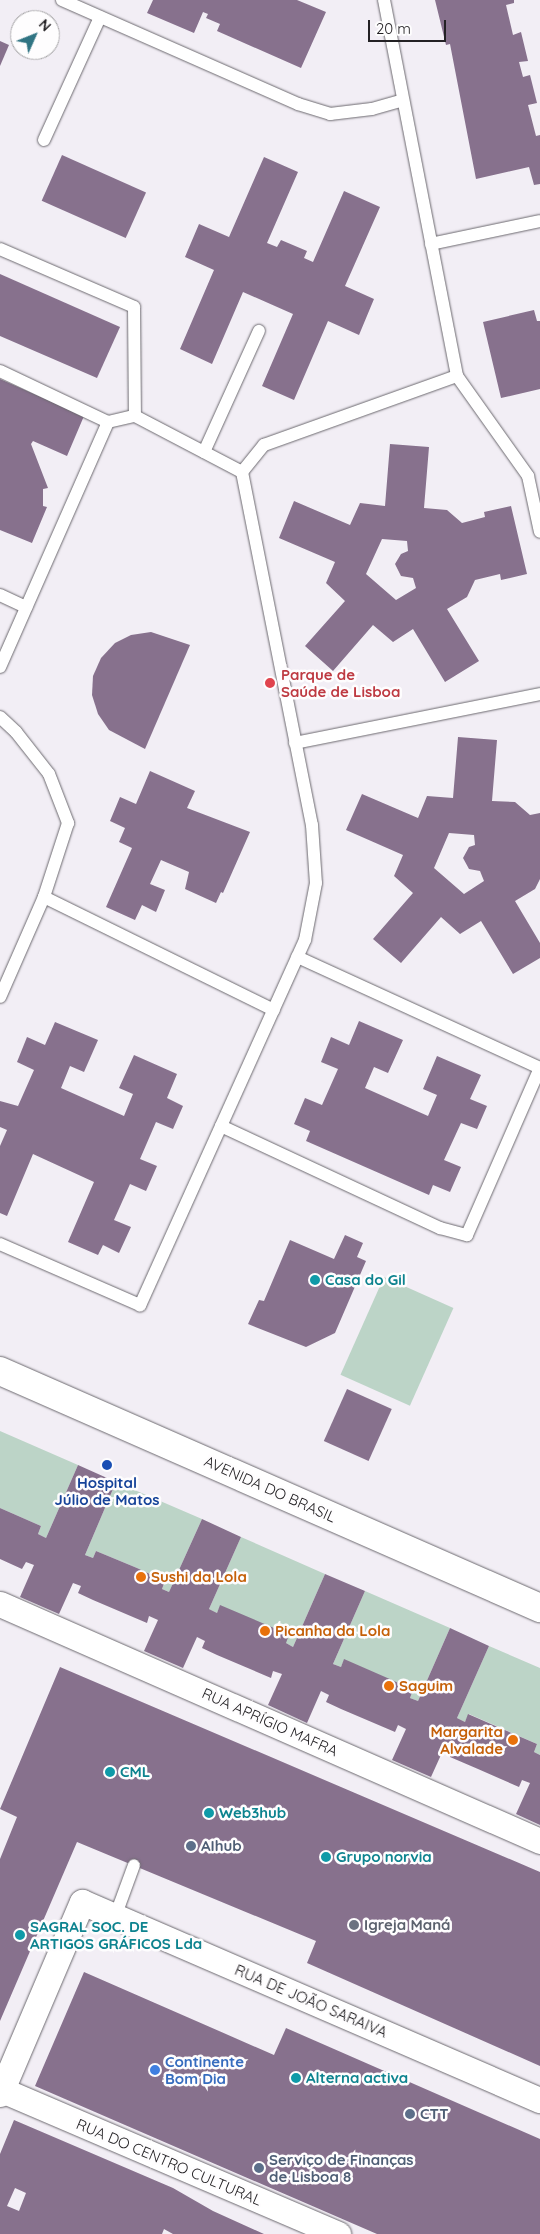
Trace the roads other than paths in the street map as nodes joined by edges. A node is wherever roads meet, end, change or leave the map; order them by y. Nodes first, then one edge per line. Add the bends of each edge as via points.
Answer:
1 (62, 0) edge
2 (384, 0) edge
3 (100, 17) junction
4 (403, 100) junction
5 (44, 140) dead end
6 (540, 221) edge
7 (431, 244) junction
8 (0, 249) edge
9 (259, 331) dead end
10 (0, 372) edge
11 (457, 376) junction
12 (135, 416) junction
13 (108, 422) junction
14 (204, 452) junction
15 (242, 472) junction
16 (534, 474) edge
17 (540, 532) edge
18 (0, 595) edge
19 (26, 607) junction
20 (0, 667) edge
21 (540, 694) edge
22 (0, 717) edge
23 (295, 743) junction
24 (44, 897) junction
25 (297, 957) junction
26 (0, 998) edge
27 (274, 1010) junction
28 (221, 1126) junction
29 (0, 1244) edge
30 (0, 1371) edge
31 (0, 1604) edge
32 (540, 1608) edge
33 (540, 1841) edge
34 (134, 1865) dead end
35 (115, 1917) junction
36 (1, 2092) edge
37 (540, 2100) edge
38 (338, 2234) edge

1 - 3 lane
2 - 4 lane
3 - 4 lane via 298,104 330,114 372,109
3 - 5 lane
4 - 7 lane
6 - 7 lane
7 - 11 lane
8 - 12 lane via 134,307
9 - 14 lane
10 - 13 lane
11 - 15 lane via 264,445
11 - 16 lane
12 - 13 lane
12 - 14 lane
13 - 19 lane
14 - 15 lane
15 - 23 lane
16 - 17 lane
18 - 19 lane
19 - 20 lane
21 - 23 lane
22 - 24 lane via 49,774 68,823
23 - 25 lane via 312,825 316,883 305,940
24 - 26 lane
24 - 27 lane
25 - 27 lane
25 - 28 lane via 540,1068 467,1235 440,1228
27 - 28 lane
28 - 29 lane via 140,1306
30 - 32 main road, AVENIDA DO BRASIL
31 - 33 street, RUA APRÍGIO MAFRA
34 - 35 lane
35 - 36 street, RUA DE JOÃO SARAIVA via 82,1902
35 - 37 street, RUA DE JOÃO SARAIVA
36 - 38 street, RUA DO CENTRO CULTURAL

